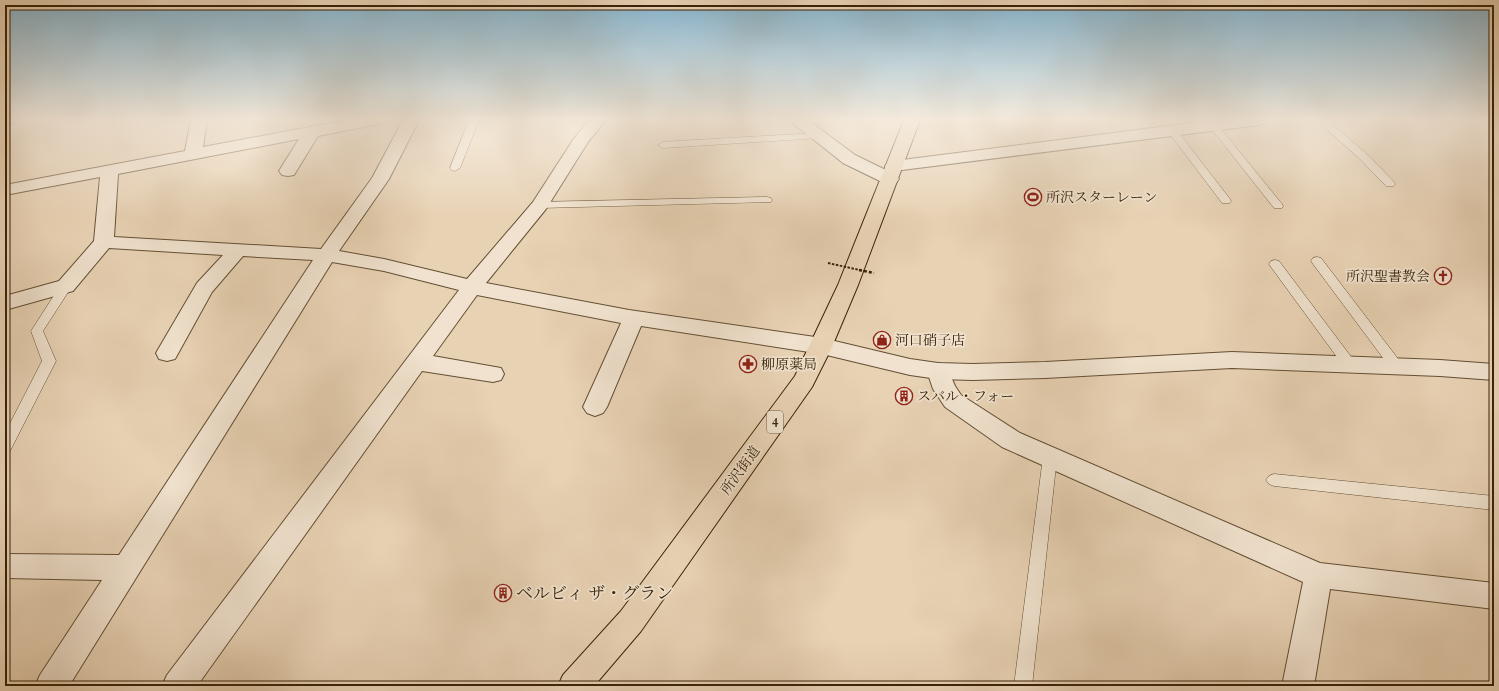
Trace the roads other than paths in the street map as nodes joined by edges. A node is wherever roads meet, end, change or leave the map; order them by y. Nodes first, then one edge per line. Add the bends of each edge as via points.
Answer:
1 (202, 152) edge
2 (300, 152) edge
3 (394, 152) edge
4 (461, 152) edge
5 (573, 152) edge
6 (840, 152) edge
7 (900, 152) edge
8 (1024, 152) edge
9 (1189, 152) edge
10 (1242, 152) edge
11 (1358, 152) edge
12 (193, 154) joint
13 (455, 168) dead end
14 (288, 171) dead end
15 (109, 172) junction
16 (892, 172) junction
17 (1390, 184) dead end
18 (5, 190) edge
19 (767, 200) dead end
20 (1226, 200) dead end
21 (540, 205) junction
22 (1278, 206) dead end
23 (104, 242) junction
24 (238, 250) junction
25 (326, 255) junction
26 (1318, 261) dead end
27 (1275, 264) dead end
28 (66, 286) junction
29 (472, 287) junction
30 (5, 303) edge
31 (634, 318) junction
32 (822, 346) junction
33 (167, 353) dead end
34 (417, 362) junction
35 (1350, 365) junction
36 (1397, 367) junction
37 (938, 371) junction
38 (1494, 372) edge
39 (493, 374) dead end
40 (596, 407) dead end
41 (5, 448) edge
42 (1050, 457) junction
43 (1274, 480) dead end
44 (1494, 503) edge
45 (5, 566) edge
46 (126, 568) junction
47 (1318, 575) junction
48 (1494, 596) edge
49 (51, 686) edge
50 (178, 686) edge
51 (574, 686) edge
52 (1023, 686) edge
53 (1298, 686) edge

1 - 12 street
2 - 14 street
3 - 25 street via 380,179
4 - 13 lane
5 - 21 street
6 - 16 street via 849,159
7 - 16 main road, 所沢街道 / 4
8 - 16 street
9 - 20 lane
10 - 22 lane
11 - 17 lane
12 - 15 street
15 - 18 street
15 - 23 street
16 - 32 main road, 所沢街道 / 4
19 - 21 lane
21 - 29 street
23 - 24 street
23 - 28 street
24 - 25 street
24 - 33 street via 204,288
25 - 29 street via 384,265
25 - 46 street
26 - 36 lane
27 - 35 lane
28 - 30 street
28 - 41 lane via 37,331 49,361
29 - 31 street
29 - 34 street
31 - 32 street
31 - 40 street
32 - 37 street via 896,364
32 - 51 main road, 所沢街道 / 4 via 804,381 631,621
34 - 39 street
34 - 50 street
35 - 36 street
35 - 37 street via 1232,360 1045,370
36 - 38 street
37 - 42 street via 953,401 1011,440
42 - 47 street
42 - 52 lane
43 - 44 lane
45 - 46 street
46 - 49 street
47 - 48 street
47 - 53 street

